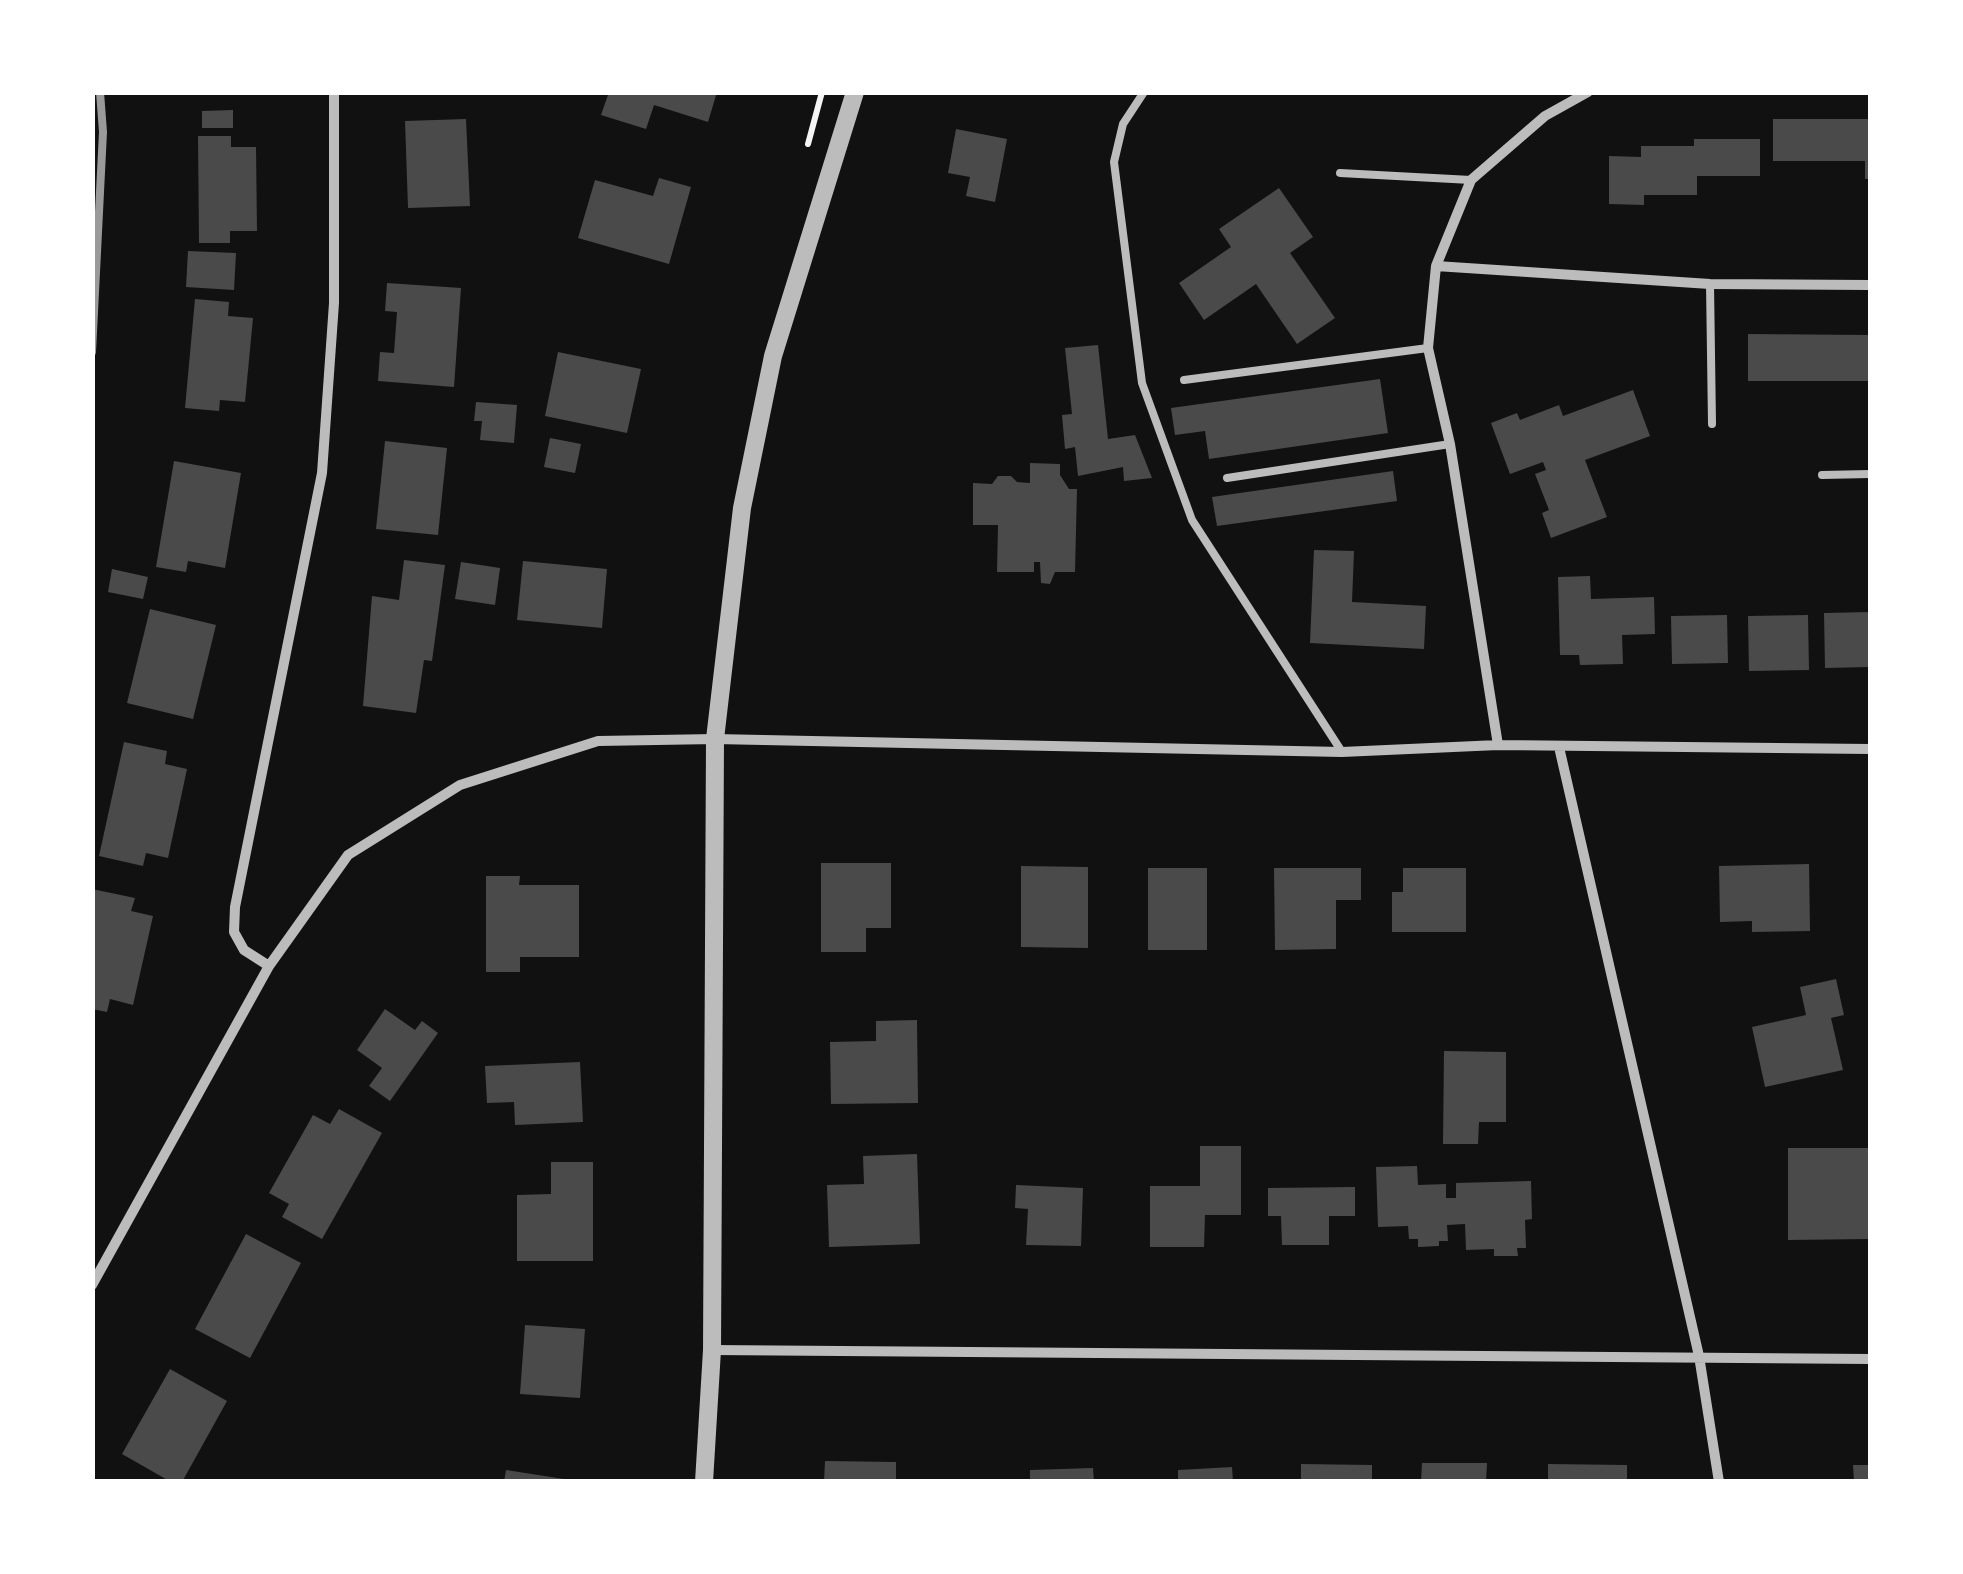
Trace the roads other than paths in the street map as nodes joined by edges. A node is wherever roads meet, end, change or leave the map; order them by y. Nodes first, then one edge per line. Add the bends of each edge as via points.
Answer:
1 (334, 92) edge
2 (855, 92) edge
3 (1144, 92) edge
4 (1588, 92) edge
5 (1340, 173) dead end
6 (1471, 180) junction
7 (1436, 266) junction
8 (1710, 284) junction
9 (1870, 285) edge
10 (1428, 348) junction
11 (1184, 380) dead end
12 (1712, 424) dead end
13 (1450, 444) junction
14 (1870, 474) edge
15 (1822, 475) dead end
16 (1227, 478) dead end
17 (715, 739) junction
18 (1498, 746) junction
19 (1559, 747) junction
20 (1870, 748) edge
21 (1342, 752) junction
22 (269, 966) junction
23 (92, 1285) edge
24 (712, 1350) junction
25 (1699, 1356) junction
26 (1870, 1358) edge
27 (704, 1482) edge
28 (1720, 1482) edge

1 - 22 street via 334,303 322,473 235,907 234,932 244,950
2 - 17 street via 773,356 742,508
3 - 21 lane via 1123,124 1114,162 1142,383 1192,520
4 - 6 street via 1545,116
5 - 6 lane
6 - 7 street
7 - 8 street
7 - 10 street
8 - 9 street
8 - 12 lane
10 - 11 lane
10 - 13 street
13 - 16 lane
13 - 18 street
14 - 15 lane
17 - 21 street
17 - 22 street via 598,741 460,785 348,855
17 - 24 street
18 - 19 street
18 - 21 street
19 - 20 street
19 - 25 street
22 - 23 street
24 - 25 street
24 - 27 street
25 - 26 street
25 - 28 street

